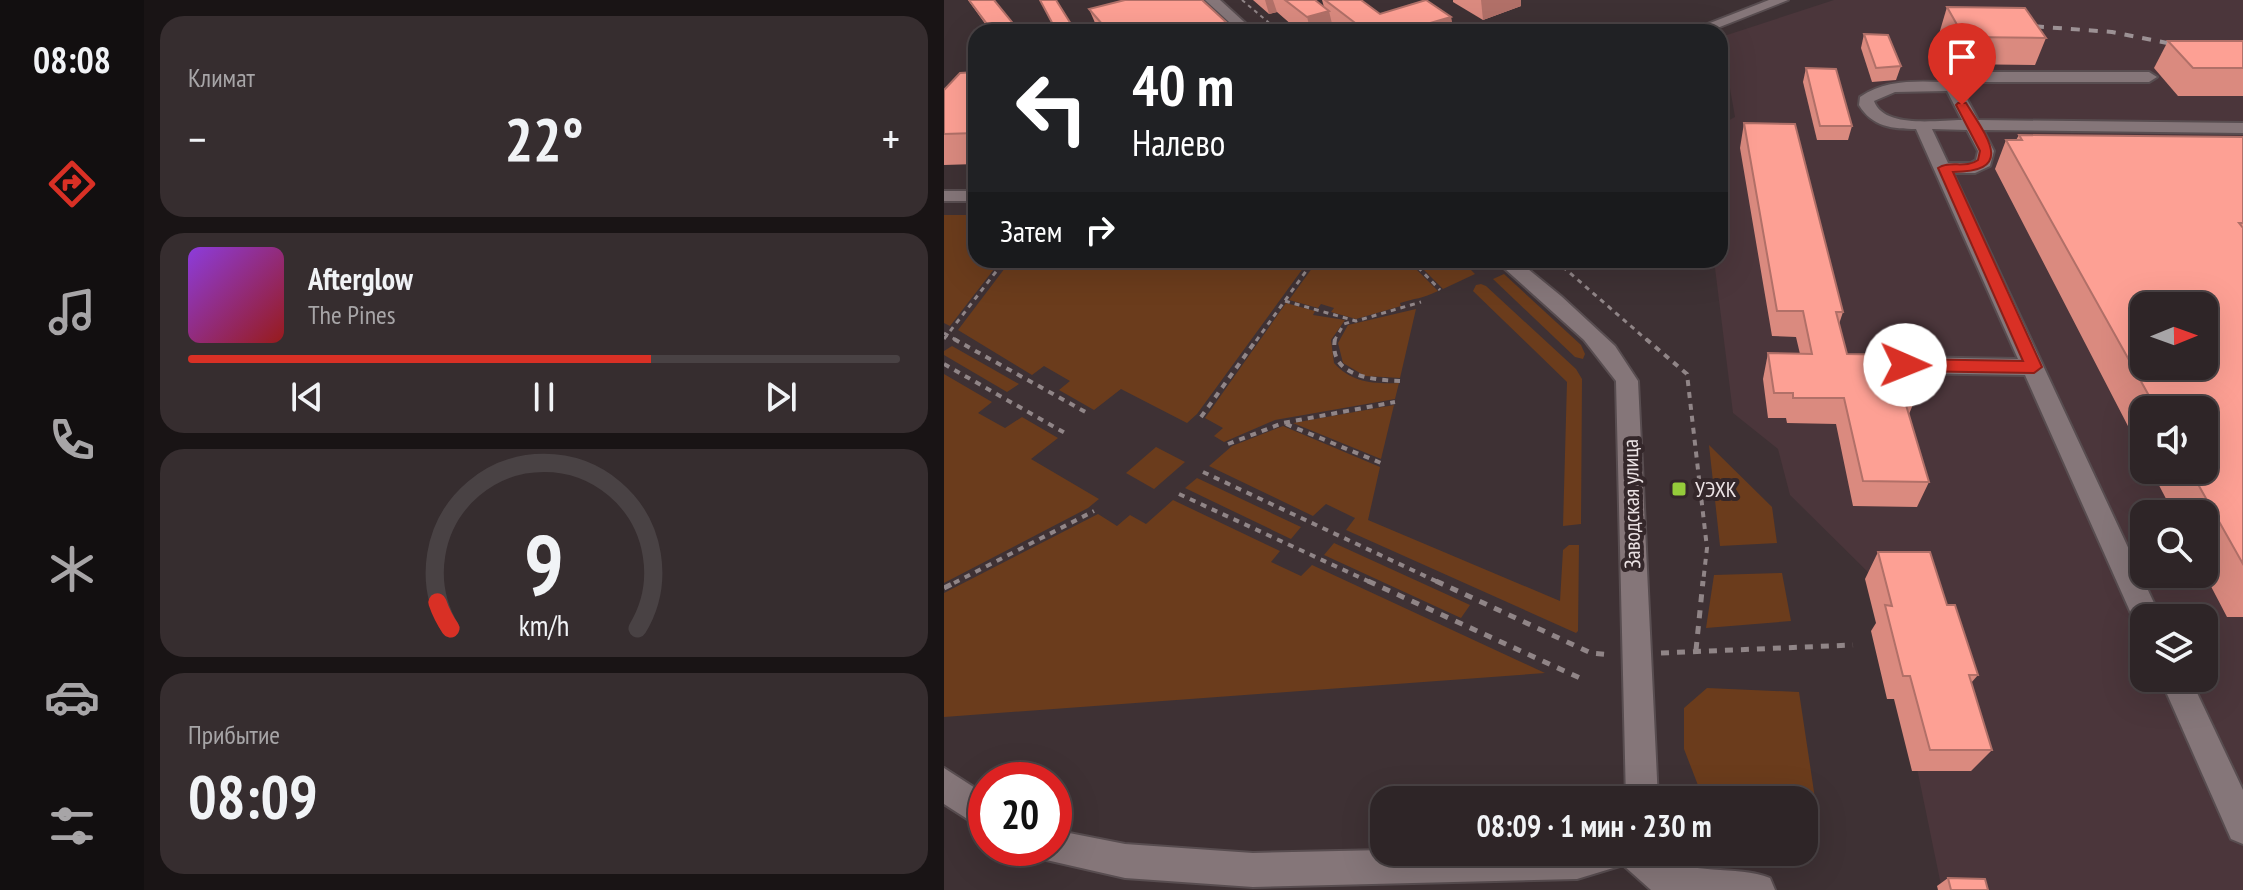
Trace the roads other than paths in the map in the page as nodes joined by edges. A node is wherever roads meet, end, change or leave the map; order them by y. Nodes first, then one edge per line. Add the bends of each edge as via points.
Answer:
1 (1212, 0) edge
2 (1781, 0) edge
3 (1239, 24) edge
4 (1716, 24) edge
5 (2149, 77) dead end
6 (1948, 78) junction
7 (1972, 124) junction
8 (1922, 125) junction
9 (2243, 128) edge
10 (1944, 168) junction
11 (944, 196) edge
12 (968, 196) edge
13 (1514, 268) edge
14 (1905, 365) edge
15 (2034, 367) junction
16 (2141, 604) edge
17 (2181, 692) edge
18 (944, 784) edge
19 (1641, 786) edge
20 (968, 802) edge
21 (2243, 827) edge
22 (1072, 851) edge
23 (1415, 866) edge
24 (1645, 866) edge
25 (1659, 883) edge
26 (1758, 890) edge

1 - 3 street
2 - 4 street
5 - 6 street
6 - 7 street
6 - 8 street via 1866,100 1882,120
7 - 8 street
7 - 9 street
7 - 10 street via 1986,151 1984,162 1975,168
8 - 10 street
10 - 15 street
11 - 12 street
13 - 19 street, Заводская улица via 1609,353 1623,371 1629,394
14 - 15 street
15 - 16 street
17 - 21 street
18 - 20 street
22 - 23 street via 1125,861 1253,870
24 - 25 street
25 - 26 street

